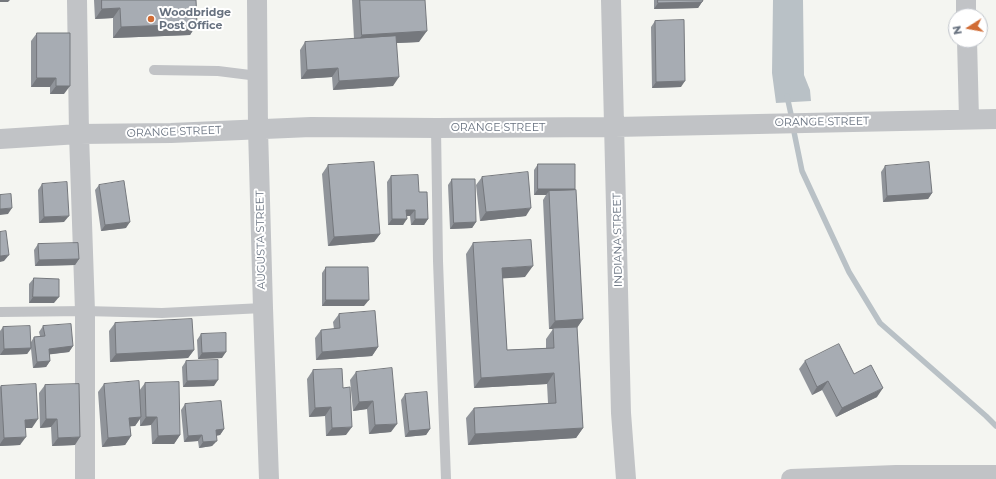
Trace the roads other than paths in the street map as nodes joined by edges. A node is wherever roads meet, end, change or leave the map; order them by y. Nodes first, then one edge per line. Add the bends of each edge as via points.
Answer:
1 (77, 0) edge
2 (257, 0) edge
3 (611, 0) edge
4 (967, 48) edge
5 (154, 70) dead end
6 (258, 76) junction
7 (996, 119) edge
8 (969, 120) junction
9 (615, 127) junction
10 (436, 128) junction
11 (258, 129) junction
12 (79, 134) junction
13 (0, 139) edge
14 (263, 308) junction
15 (85, 311) junction
16 (0, 312) edge
17 (996, 475) edge
18 (971, 477) edge
19 (85, 479) edge
20 (269, 479) edge
21 (446, 479) edge
22 (626, 479) edge
23 (791, 479) edge

1 - 12 street
2 - 6 street, AUGUSTA STREET
3 - 9 street, INDIANA STREET
4 - 8 street
5 - 6 lane via 218,71
6 - 11 street, AUGUSTA STREET
7 - 8 street, ORANGE STREET
8 - 9 street, ORANGE STREET
9 - 10 street, ORANGE STREET
9 - 22 street, INDIANA STREET via 621,413
10 - 11 street, ORANGE STREET
10 - 21 lane
11 - 12 street, ORANGE STREET
11 - 14 street, AUGUSTA STREET
12 - 13 street, ORANGE STREET
12 - 15 street
14 - 15 lane via 162,312
14 - 20 street, AUGUSTA STREET
15 - 16 lane
15 - 19 street
17 - 18 street
18 - 23 street

